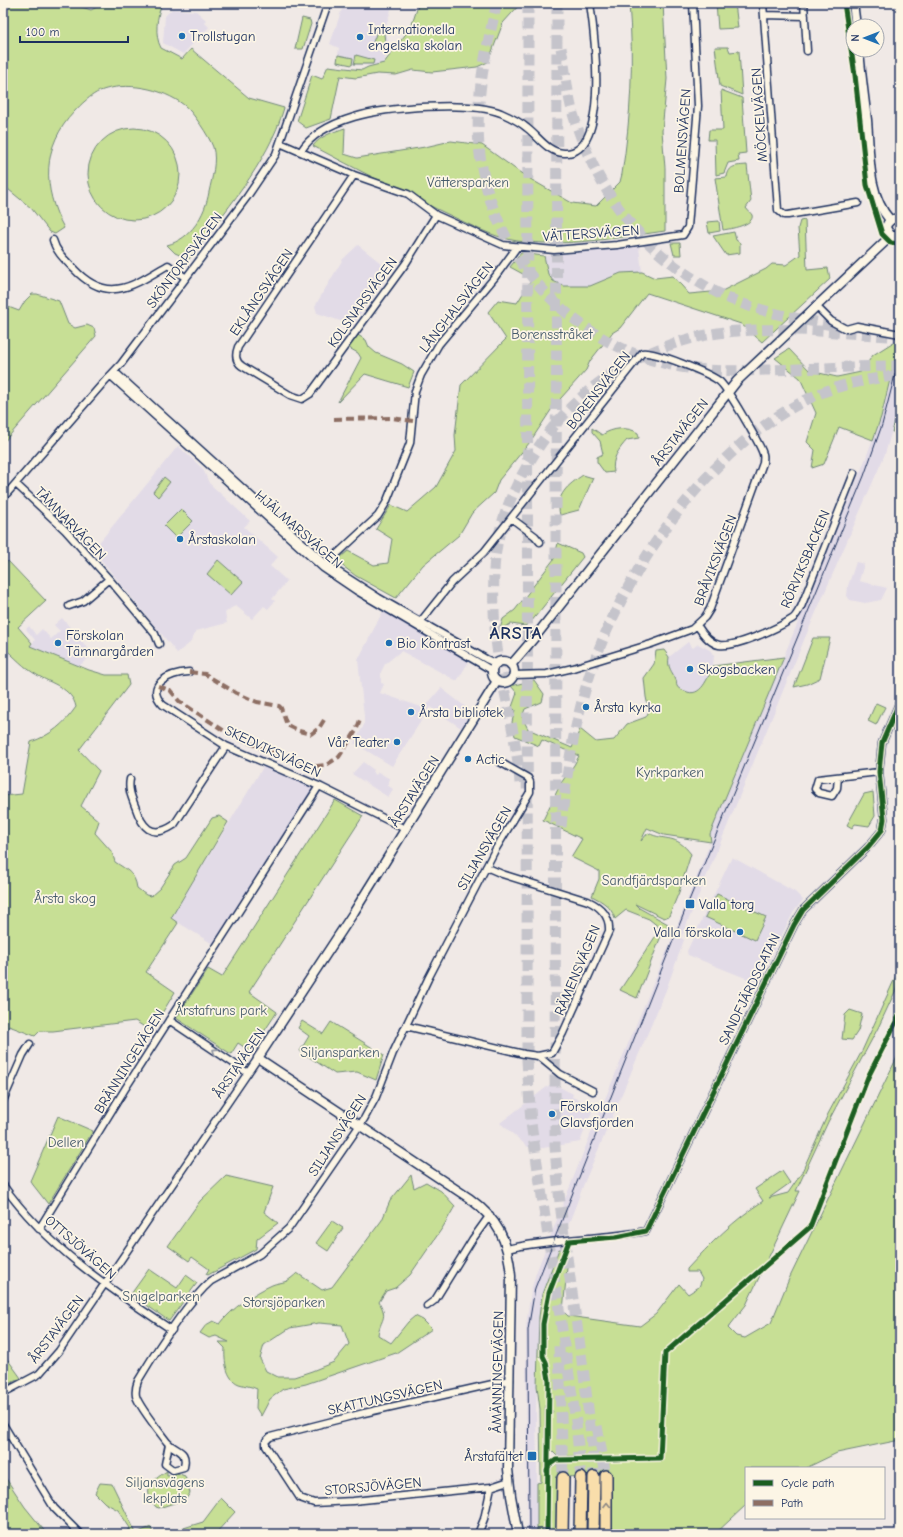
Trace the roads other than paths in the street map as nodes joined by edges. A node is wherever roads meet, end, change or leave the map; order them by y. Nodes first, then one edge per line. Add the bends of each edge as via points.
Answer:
1 (328, 3) edge
2 (590, 3) edge
3 (693, 3) edge
4 (764, 3) edge
5 (804, 3) edge
6 (853, 3) edge
7 (764, 15) junction
8 (805, 16) junction
9 (855, 18) edge
10 (807, 51) dead end
11 (860, 58) edge
12 (280, 143) junction
13 (302, 151) junction
14 (354, 175) junction
15 (858, 203) dead end
16 (436, 215) junction
17 (900, 219) edge
18 (890, 220) junction
19 (686, 233) joint
20 (896, 236) edge
21 (53, 240) dead end
22 (516, 247) junction
23 (186, 278) junction
24 (816, 306) junction
25 (900, 334) edge
26 (113, 374) junction
27 (727, 392) junction
28 (302, 399) joint
29 (854, 473) dead end
30 (16, 484) junction
31 (3, 498) edge
32 (512, 518) junction
33 (540, 542) dead end
34 (324, 566) junction
35 (109, 579) junction
36 (69, 606) dead end
37 (419, 623) junction
38 (697, 625) junction
39 (159, 644) dead end
40 (497, 664) junction
41 (511, 665) junction
42 (492, 671) junction
43 (189, 672) dead end
44 (514, 675) junction
45 (497, 681) junction
46 (900, 701) edge
47 (226, 746) junction
48 (498, 760) dead end
49 (879, 772) junction
50 (838, 777) dead end
51 (130, 779) dead end
52 (319, 786) junction
53 (405, 830) junction
54 (486, 866) junction
55 (169, 1020) junction
56 (406, 1026) junction
57 (30, 1044) dead end
58 (538, 1056) junction
59 (258, 1058) junction
60 (248, 1073) junction
61 (593, 1091) dead end
62 (3, 1101) edge
63 (360, 1125) junction
64 (3, 1185) edge
65 (490, 1215) junction
66 (39, 1229) junction
67 (507, 1250) junction
68 (105, 1283) junction
69 (427, 1306) dead end
70 (172, 1330) junction
71 (510, 1380) junction
72 (3, 1393) edge
73 (3, 1424) edge
74 (266, 1441) joint
75 (169, 1444) dead end
76 (606, 1476) tunnel mouth
77 (594, 1477) tunnel mouth
78 (563, 1478) tunnel mouth
79 (581, 1478) tunnel mouth
80 (509, 1481) junction
81 (491, 1487) junction
82 (80, 1534) edge
83 (478, 1534) edge
84 (518, 1534) edge
85 (562, 1534) edge
86 (580, 1534) edge
87 (593, 1534) edge
88 (606, 1534) edge

1 - 12 street, SKÖNTORPSVÄGEN
2 - 13 street via 596,53 595,104 589,136 580,148 564,153 554,150 511,118 485,109 462,106 379,112 353,117 316,135 307,142
3 - 19 street, BOLMENSVÄGEN via 698,106
4 - 7 street, MÖCKELVÄGEN
5 - 8 street
6 - 9 street
7 - 8 street
7 - 15 street, MÖCKELVÄGEN via 777,207 780,213 788,215
8 - 10 street
11 - 18 street via 875,195 880,208
12 - 13 street, VÄTTERSVÄGEN
12 - 23 street, SKÖNTORPSVÄGEN via 276,154 247,197
13 - 14 street, VÄTTERSVÄGEN
14 - 16 street, VÄTTERSVÄGEN via 408,194
14 - 28 street, EKLÅNGSVÄGEN via 238,347 236,354 242,366 290,395
16 - 22 street, VÄTTERSVÄGEN via 503,245
16 - 28 street, KOLSNARSVÄGEN via 414,250 310,394
17 - 18 street
18 - 20 street via 886,228
19 - 22 street, VÄTTERSVÄGEN via 668,238 586,248 554,250
20 - 24 street, ÅRSTAVÄGEN
21 - 23 street via 55,249 80,276 96,287 117,290 131,286 168,265
22 - 34 street, LÅNGHALSVÄGEN via 495,277 439,344 421,375 415,391 410,443 386,503 378,516
23 - 26 street, SKÖNTORPSVÄGEN
24 - 25 street via 832,321 846,329 857,326
24 - 27 street, ÅRSTAVÄGEN via 753,364
26 - 30 street, SKÖNTORPSVÄGEN
26 - 34 street, HJÄLMARSVÄGEN
27 - 32 street, BORENSVÄGEN via 719,381 662,356 649,352 642,353
27 - 38 street, BRÅVIKSVÄGEN via 764,455 763,463 710,609
27 - 41 street, ÅRSTAVÄGEN
29 - 38 street, RÖRVIKSBACKEN via 801,607 793,618 739,643 728,645 718,645 705,636
30 - 31 street, SKÖNTORPSVÄGEN
30 - 35 street, TÄMNARVÄGEN via 65,530
32 - 33 street
32 - 37 street, BORENSVÄGEN via 484,552 452,582
34 - 37 street, HJÄLMARSVÄGEN
35 - 36 street, TÄMNARVÄGEN via 83,601
35 - 39 street, TÄMNARVÄGEN via 155,634
37 - 40 street, HJÄLMARSVÄGEN
37 - 42 street, HJÄLMARSVÄGEN
38 - 44 street, BRÅVIKSVÄGEN via 688,631 651,644 573,668 537,675
40 - 41 street via 504,661
40 - 42 street
41 - 44 street
42 - 45 street
43 - 47 street, SKEDVIKSVÄGEN via 164,678 157,688 158,698 163,705
44 - 45 street via 507,682
45 - 53 street, ÅRSTAVÄGEN
46 - 49 street, SANDFJÄRDSGATAN via 882,743
47 - 51 street via 174,825 166,830 152,831 144,826 128,788
47 - 52 street, SKEDVIKSVÄGEN
48 - 54 street, SILJANSVÄGEN via 528,778 530,792
49 - 50 street
49 - 67 street, SANDFJÄRDSGATAN via 884,818 882,830 803,910 794,925 646,1232 530,1245
52 - 53 street, SKEDVIKSVÄGEN
52 - 55 street, BRÄNNINGEVÄGEN
53 - 59 street, ÅRSTAVÄGEN
54 - 56 street, SILJANSVÄGEN
54 - 58 street, RÄMENSVÄGEN via 502,874 588,901 600,907 608,920 609,932 563,1033 552,1053
60 -> 55 street
55 - 66 street, BRÄNNINGEVÄGEN
56 - 58 street
56 - 63 street, SILJANSVÄGEN via 376,1097
57 - 62 street
58 - 61 street via 560,1074
59 - 60 street, ÅRSTAVÄGEN
59 - 63 street, ÅMÄNNINGEVÄGEN
60 - 68 street, ÅRSTAVÄGEN
63 - 65 street, ÅMÄNNINGEVÄGEN via 469,1198
63 - 70 street, SILJANSVÄGEN via 289,1228 260,1254 204,1287
64 - 66 street, OTTSJÖVÄGEN
65 - 67 street, ÅMÄNNINGEVÄGEN
65 - 69 street via 435,1300
66 - 68 street, OTTSJÖVÄGEN
67 - 71 street, ÅMÄNNINGEVÄGEN via 511,1276
68 - 70 street, OTTSJÖVÄGEN
68 - 72 street, ÅRSTAVÄGEN via 47,1367
70 - 75 street, SILJANSVÄGEN via 138,1381 136,1389 138,1401
71 - 74 street, SKATTUNGSVÄGEN via 364,1413 270,1437
71 - 80 street, ÅMÄNNINGEVÄGEN
73 - 82 street via 54,1508
74 - 81 street, STORSJÖVÄGEN via 266,1446 300,1498 314,1503
88 -> 76 highway
77 - 87 highway
78 - 85 highway
79 - 86 highway
80 - 81 street, STORSJÖVÄGEN
80 - 84 street, ÅMÄNNINGEVÄGEN
81 - 83 street

